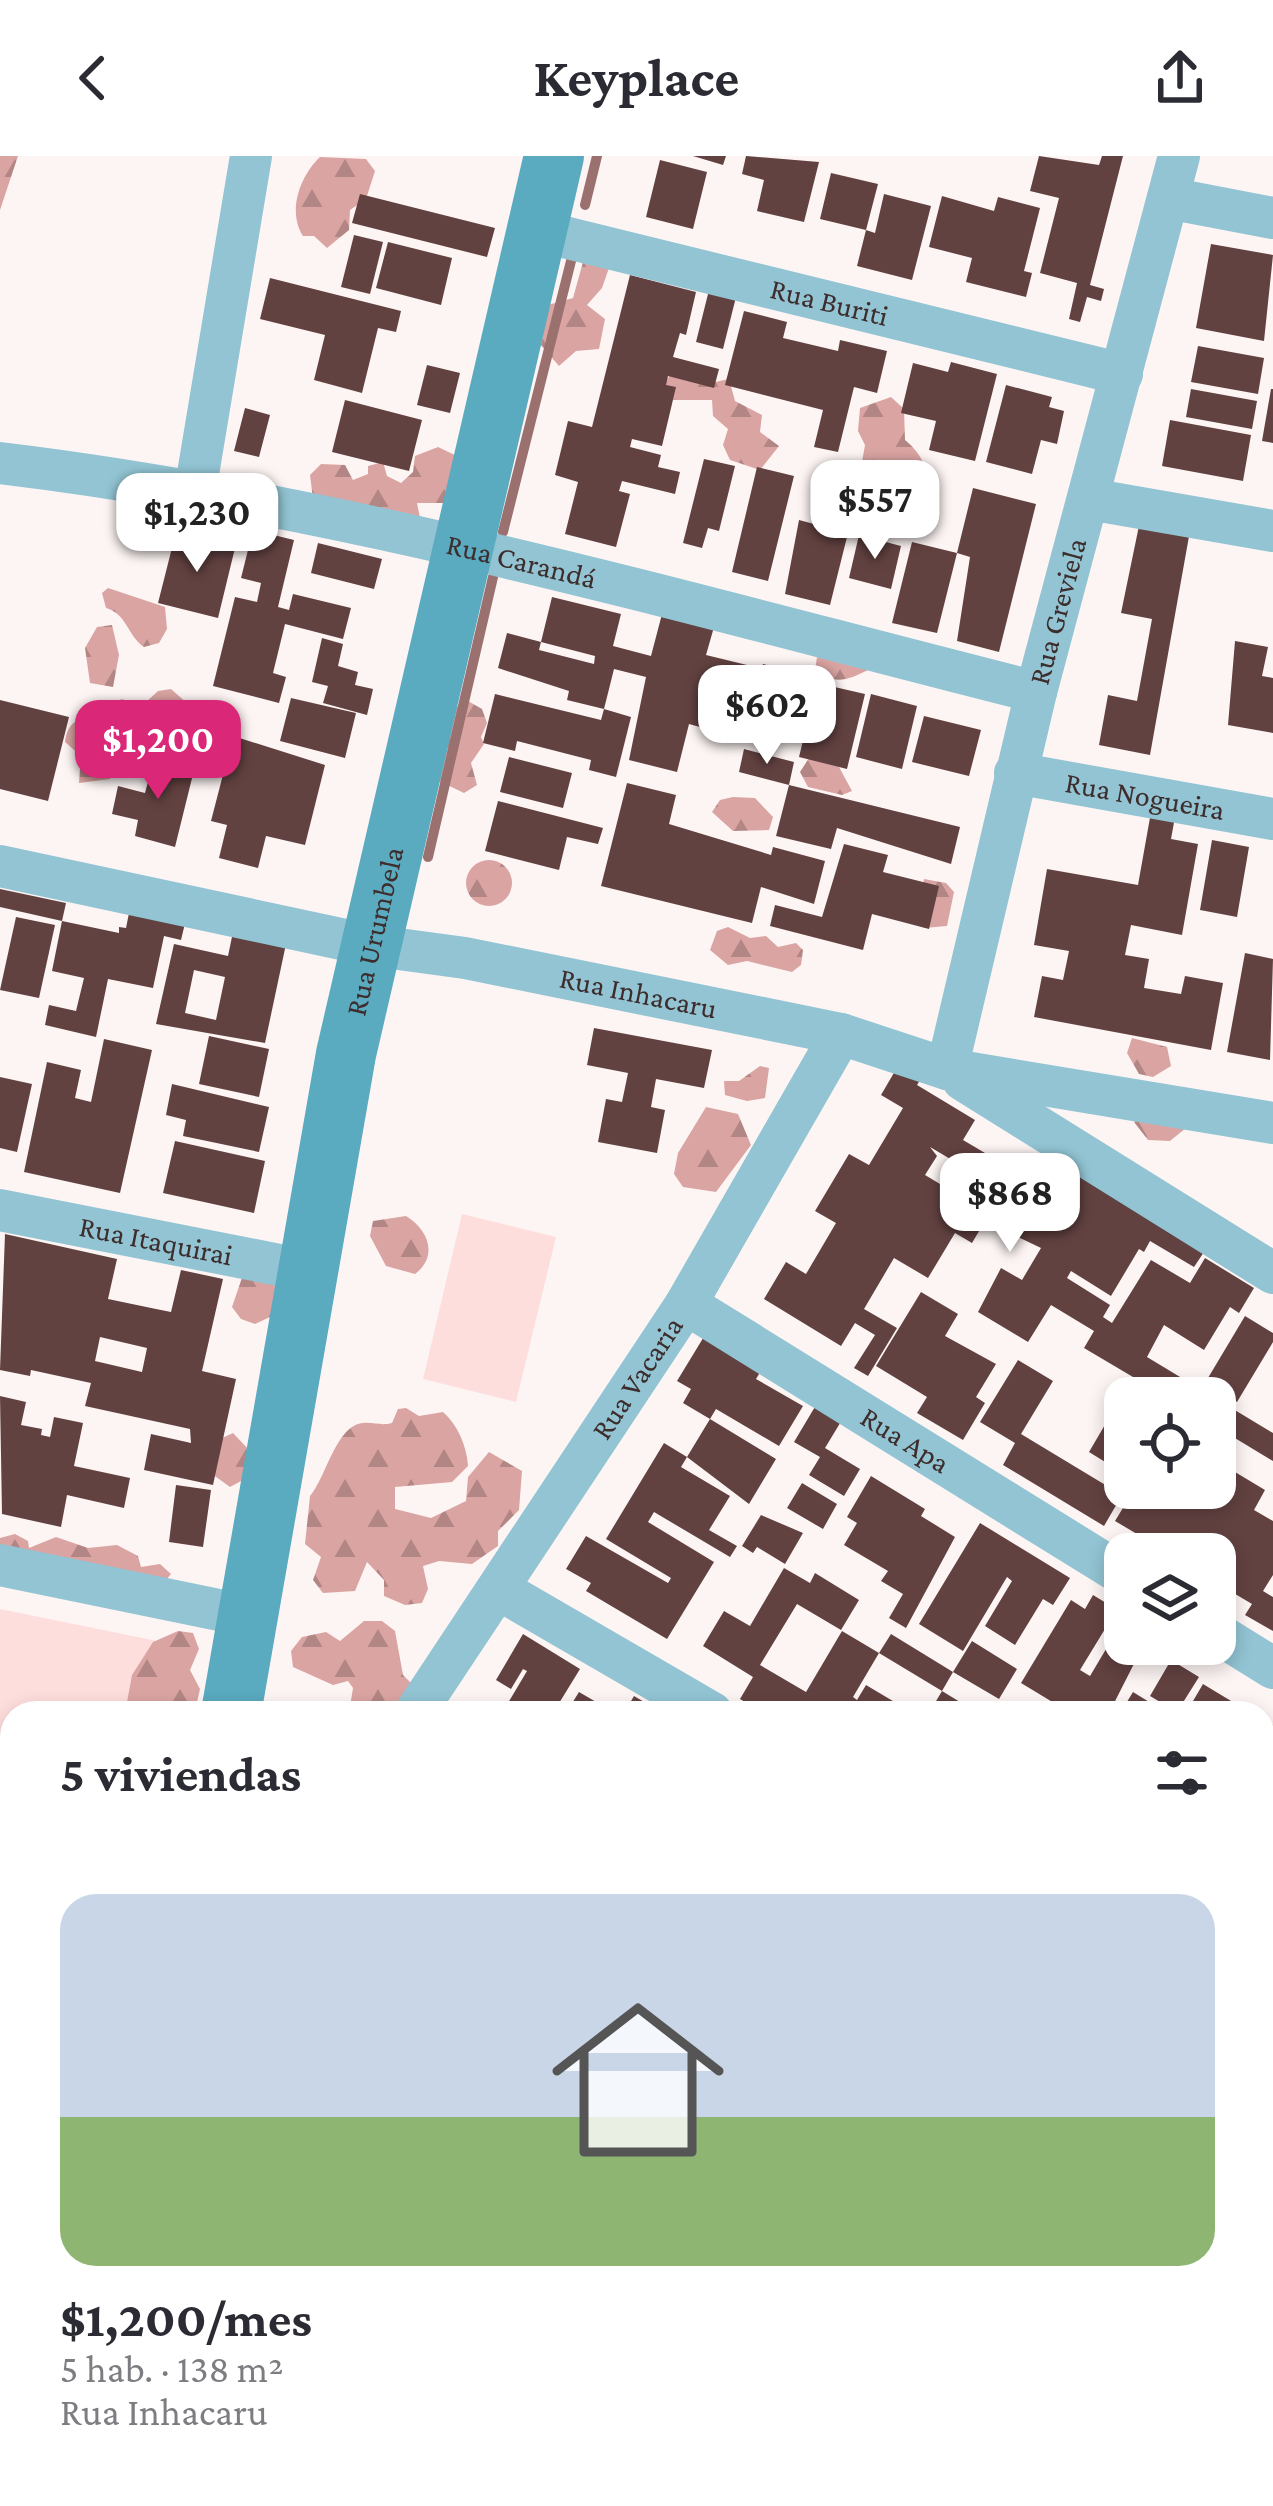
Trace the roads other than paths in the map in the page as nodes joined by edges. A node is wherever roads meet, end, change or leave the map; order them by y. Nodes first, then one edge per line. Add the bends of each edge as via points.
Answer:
1 (251, 156) edge
2 (554, 156) edge
3 (1179, 156) edge
4 (1168, 198) junction
5 (1273, 218) edge
6 (535, 230) junction
7 (1122, 374) junction
8 (0, 464) edge
9 (195, 491) junction
10 (1089, 499) junction
11 (1273, 532) edge
12 (466, 549) junction
13 (1036, 692) junction
14 (1015, 773) junction
15 (1273, 819) edge
16 (0, 866) edge
17 (369, 945) junction
18 (841, 1034) junction
19 (947, 1070) junction
20 (1273, 1123) edge
21 (0, 1210) edge
22 (310, 1271) junction
23 (1273, 1273) edge
24 (686, 1304) junction
25 (1104, 1563) edge
26 (0, 1565) edge
27 (500, 1589) junction
28 (248, 1616) junction
29 (1236, 1645) edge
30 (1273, 1668) edge
31 (233, 1701) edge
32 (423, 1701) edge
33 (691, 1701) edge

1 - 9 street
2 - 6 main road, Rua Urumbela
3 - 4 street, Rua Greviela
4 - 5 street
4 - 7 street, Rua Greviela
6 - 7 street, Rua Buriti
6 - 12 main road, Rua Urumbela
7 - 10 street, Rua Greviela
8 - 9 street, Rua Carandá
9 - 12 street, Rua Carandá
10 - 11 street
10 - 13 street, Rua Greviela
12 - 13 street, Rua Carandá
12 - 17 main road, Rua Urumbela
13 - 14 street, Rua Greviela
14 - 15 street, Rua Nogueira
14 - 19 street, Rua Greviela
16 - 17 street, Rua Inhacaru
17 - 18 street, Rua Inhacaru
17 - 22 main road, Rua Urumbela
18 - 19 street, Rua Inhacaru
18 - 24 street, Rua Vacaria
19 - 20 street, Rua Inhacaru
19 - 23 street
21 - 22 street, Rua Itaquirai
22 - 28 main road, Rua Urumbela
24 - 25 street, Rua Apa
24 - 27 street, Rua Vacaria
26 - 28 street
27 - 32 street, Rua Vacaria
27 - 33 street
28 - 31 main road, Rua Urumbela
29 - 30 street

